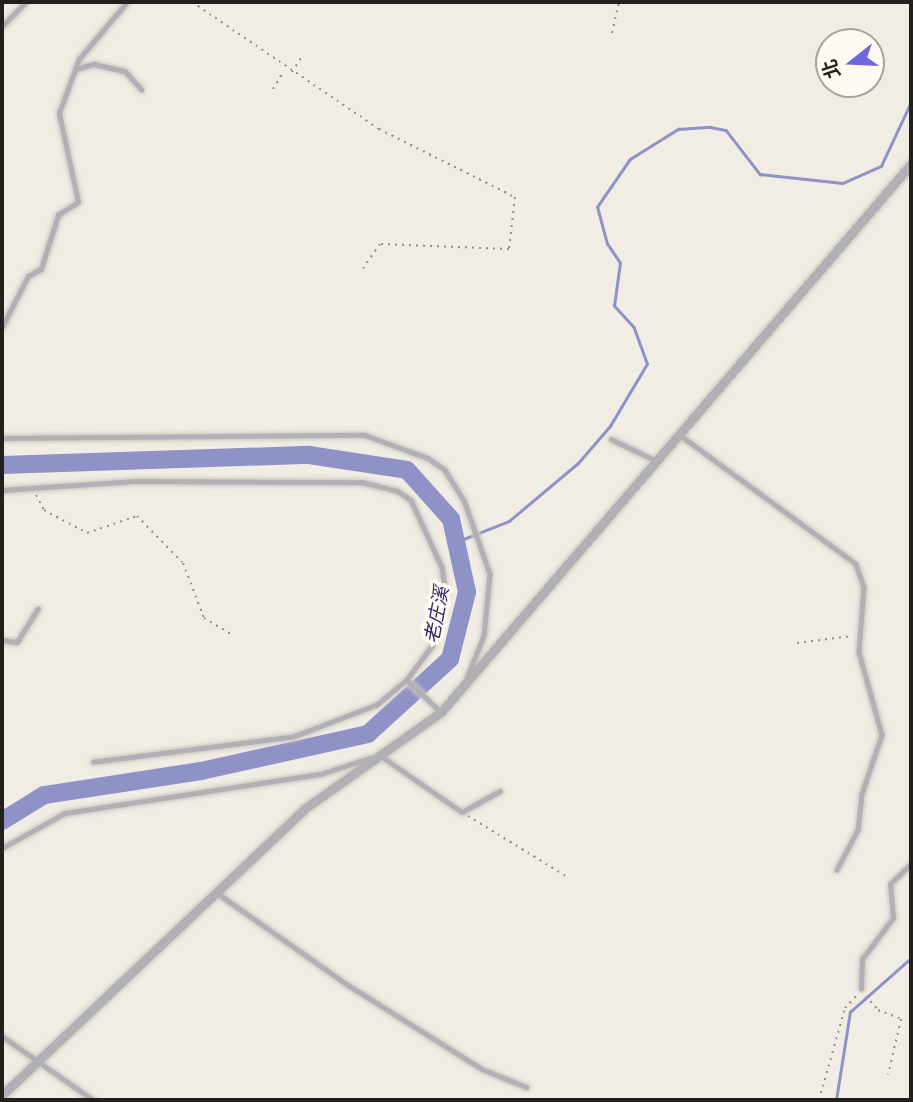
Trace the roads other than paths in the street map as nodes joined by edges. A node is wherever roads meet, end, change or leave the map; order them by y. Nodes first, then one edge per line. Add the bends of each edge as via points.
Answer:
1 (26, 2) edge
2 (127, 2) edge
3 (2, 26) edge
4 (75, 69) junction
5 (142, 90) dead end
6 (911, 164) edge
7 (2, 327) edge
8 (680, 435) junction
9 (2, 438) edge
10 (611, 439) dead end
11 (657, 461) junction
12 (2, 490) edge
13 (38, 609) dead end
14 (2, 640) edge
15 (467, 678) junction
16 (407, 680) junction
17 (441, 712) junction
18 (380, 755) junction
19 (94, 762) dead end
20 (500, 791) dead end
21 (2, 848) edge
22 (911, 864) edge
23 (836, 870) dead end
24 (216, 892) junction
25 (861, 989) road end
26 (2, 1036) edge
27 (36, 1062) junction
28 (526, 1087) dead end
29 (2, 1095) edge
30 (93, 1100) edge

1 - 3 lane
2 - 4 lane
4 - 5 lane via 94,64 125,71
4 - 7 lane via 59,113 78,202 58,215 41,269 28,276
6 - 8 street
8 - 11 street
8 - 23 lane via 856,564 864,587 859,652 881,716 882,734 862,794 858,830
9 - 15 lane via 365,435 428,458 444,470 464,500 489,573 484,636
10 - 11 lane
11 - 15 street
12 - 16 lane via 247,479 362,482 398,491 424,521 446,595 433,645
13 - 14 lane via 17,642
15 - 17 street
16 - 17 lane
16 - 19 lane via 377,705 293,737
17 - 18 street
18 - 20 lane via 462,812
18 - 21 lane via 321,774 65,813
18 - 24 street via 304,809
22 - 25 lane via 890,884 893,918 862,960
24 - 27 street
24 - 28 lane via 348,985 482,1069
26 - 27 lane
27 - 29 street
27 - 30 lane

